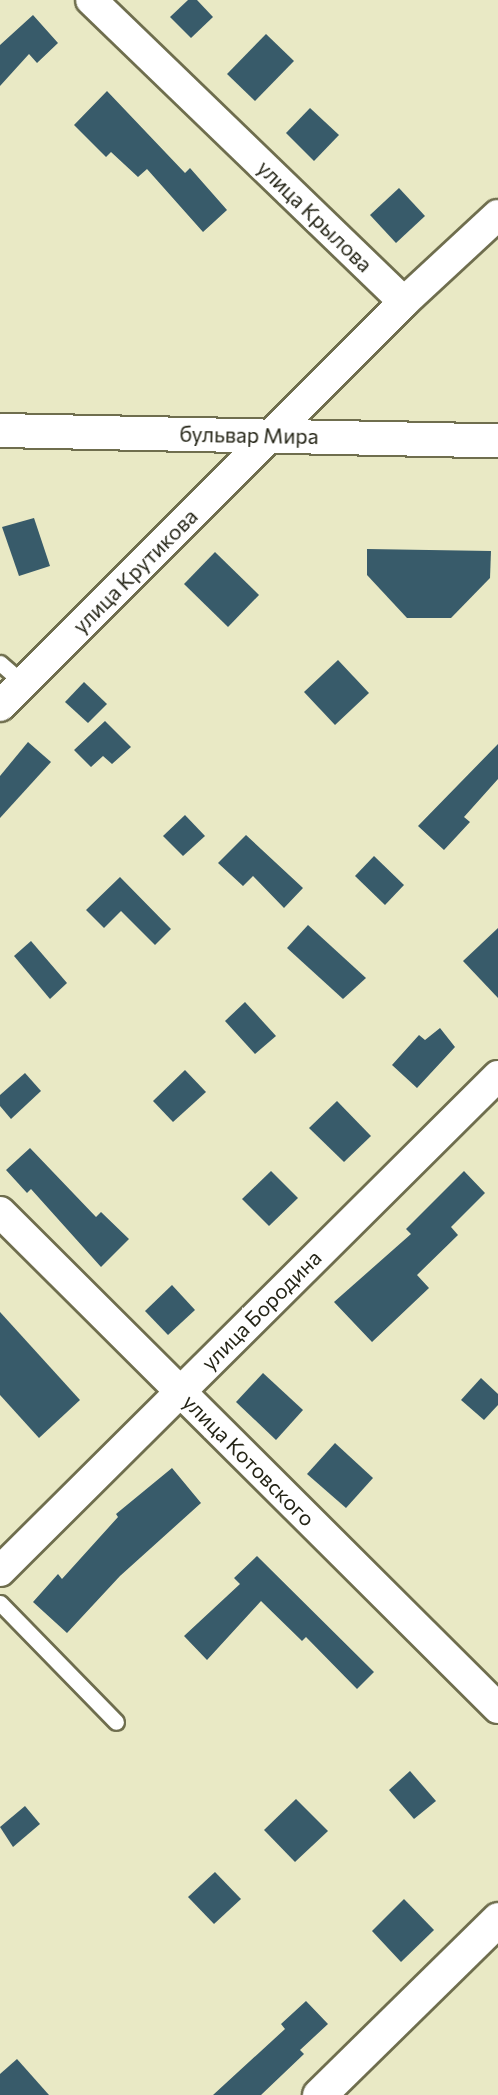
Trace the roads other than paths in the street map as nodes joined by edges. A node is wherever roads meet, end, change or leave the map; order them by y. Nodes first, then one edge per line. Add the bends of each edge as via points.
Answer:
1 (91, 0) edge
2 (498, 215) edge
3 (404, 302) junction
4 (0, 430) edge
5 (270, 435) junction
6 (498, 440) edge
7 (0, 663) edge
8 (23, 684) junction
9 (0, 706) edge
10 (498, 1076) edge
11 (0, 1212) edge
12 (179, 1391) junction
13 (0, 1571) edge
14 (0, 1603) edge
15 (498, 1708) edge
16 (116, 1722) dead end
17 (498, 1919) edge
18 (320, 2095) edge

1 - 3 street, улица Крылова
2 - 3 street
3 - 5 street
4 - 5 main road, бульвар Мира
5 - 6 main road, бульвар Мира
5 - 8 street, улица Крутикова
7 - 8 lane
8 - 9 street, улица Крутикова
10 - 12 street, улица Бородина
11 - 12 street, улица Котовского
12 - 13 street, улица Бородина
12 - 15 street, улица Котовского
14 - 16 lane
17 - 18 main road

